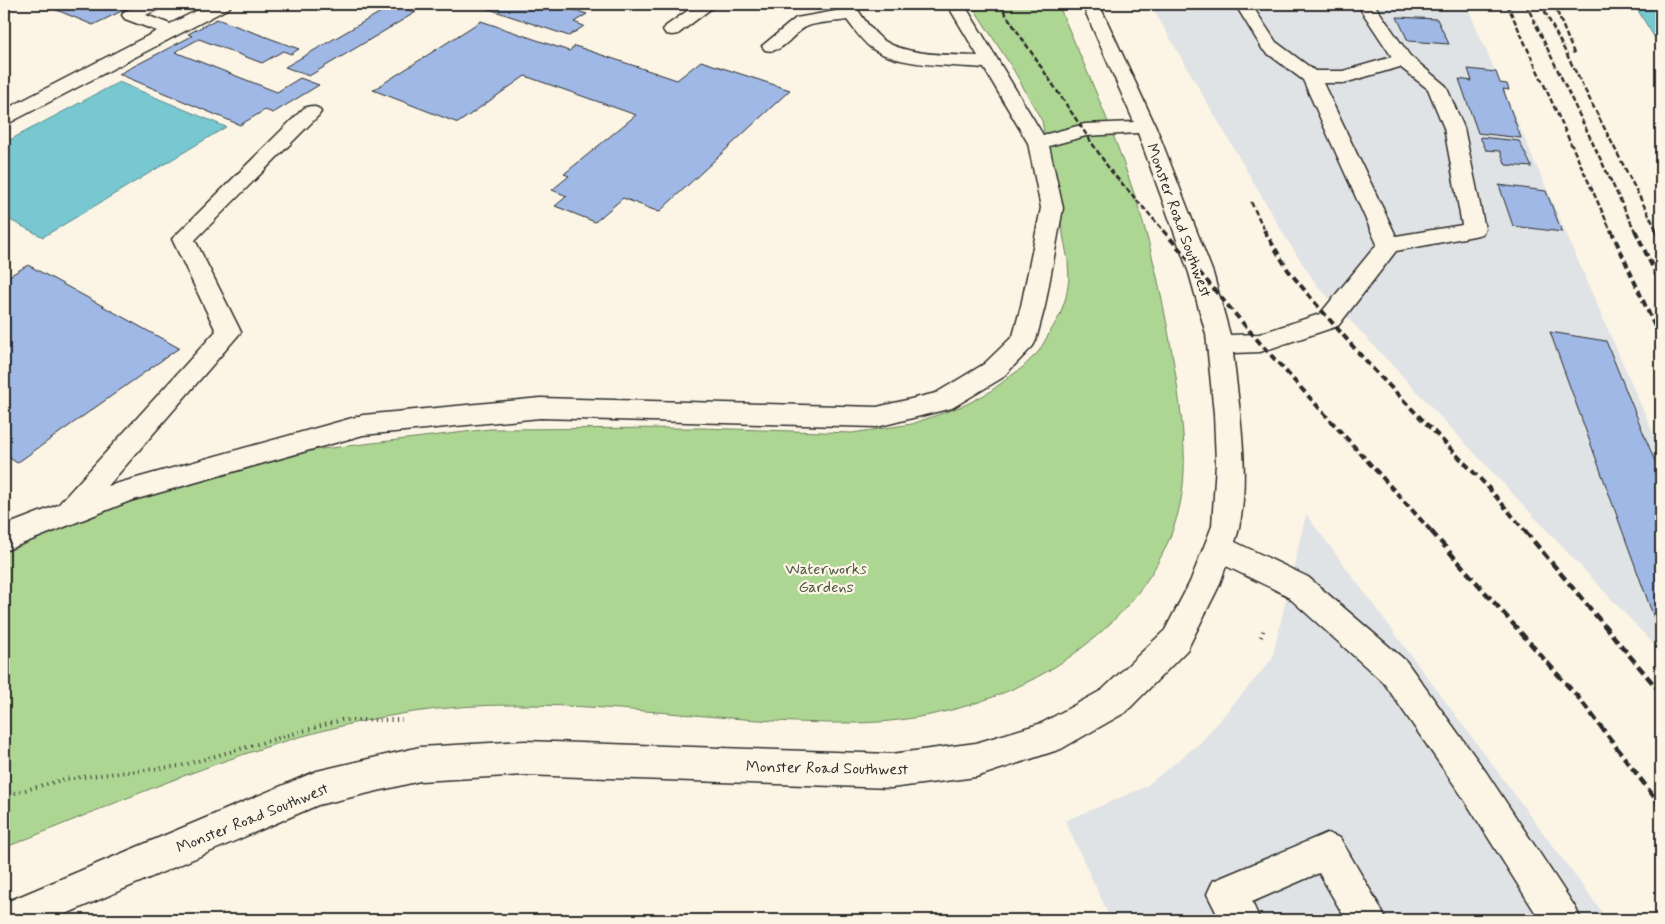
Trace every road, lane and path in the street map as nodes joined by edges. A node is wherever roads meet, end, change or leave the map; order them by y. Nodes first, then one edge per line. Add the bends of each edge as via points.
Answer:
1 (154, 4) edge
2 (223, 4) edge
3 (708, 4) edge
4 (956, 4) edge
5 (1091, 4) edge
6 (1244, 4) edge
7 (1366, 4) edge
8 (849, 9) edge
9 (672, 30) dead end
10 (171, 31) junction
11 (771, 46) dead end
12 (1403, 60) junction
13 (992, 63) junction
14 (1311, 77) junction
15 (311, 112) dead end
16 (4, 118) edge
17 (1146, 127) junction
18 (1038, 143) junction
19 (1389, 244) junction
20 (1219, 345) junction
21 (66, 514) junction
22 (4, 539) edge
23 (1218, 548) junction
24 (1264, 629) dead end
25 (1261, 637) dead end
26 (402, 720) dead end
27 (4, 796) edge
28 (8, 920) edge
29 (1241, 920) edge
30 (1367, 920) edge
31 (1562, 920) edge

1 - 10 street via 131,15
2 - 10 street
3 - 9 street
4 - 13 street
5 - 17 street, Monster Road Southwest
6 - 14 street via 1269,46
7 - 12 street
8 - 11 street via 802,22
8 - 13 street via 877,44 899,54
10 - 16 street
12 - 14 street via 1344,77
12 - 19 street via 1436,86 1454,128 1474,229
13 - 18 street
14 - 19 street
15 - 21 street via 183,239 229,332
17 - 18 street via 1085,130
17 - 20 street, Monster Road Southwest via 1199,264
18 - 21 street via 1052,208 1024,340 993,371 943,401 877,416 540,408 363,425 125,491
19 - 20 street via 1329,320 1260,343
20 - 23 street, Monster Road Southwest via 1230,463 1226,526
21 - 22 street
23 - 28 street, Monster Road Southwest via 1204,586 1176,640 1114,701 1049,737 976,760 891,771 525,758 420,764 317,788
23 - 31 street via 1297,586 1395,672 1474,784
24 - 25 path
26 - 27 path via 342,720 180,766 65,779
29 - 30 street via 1226,894 1327,851

